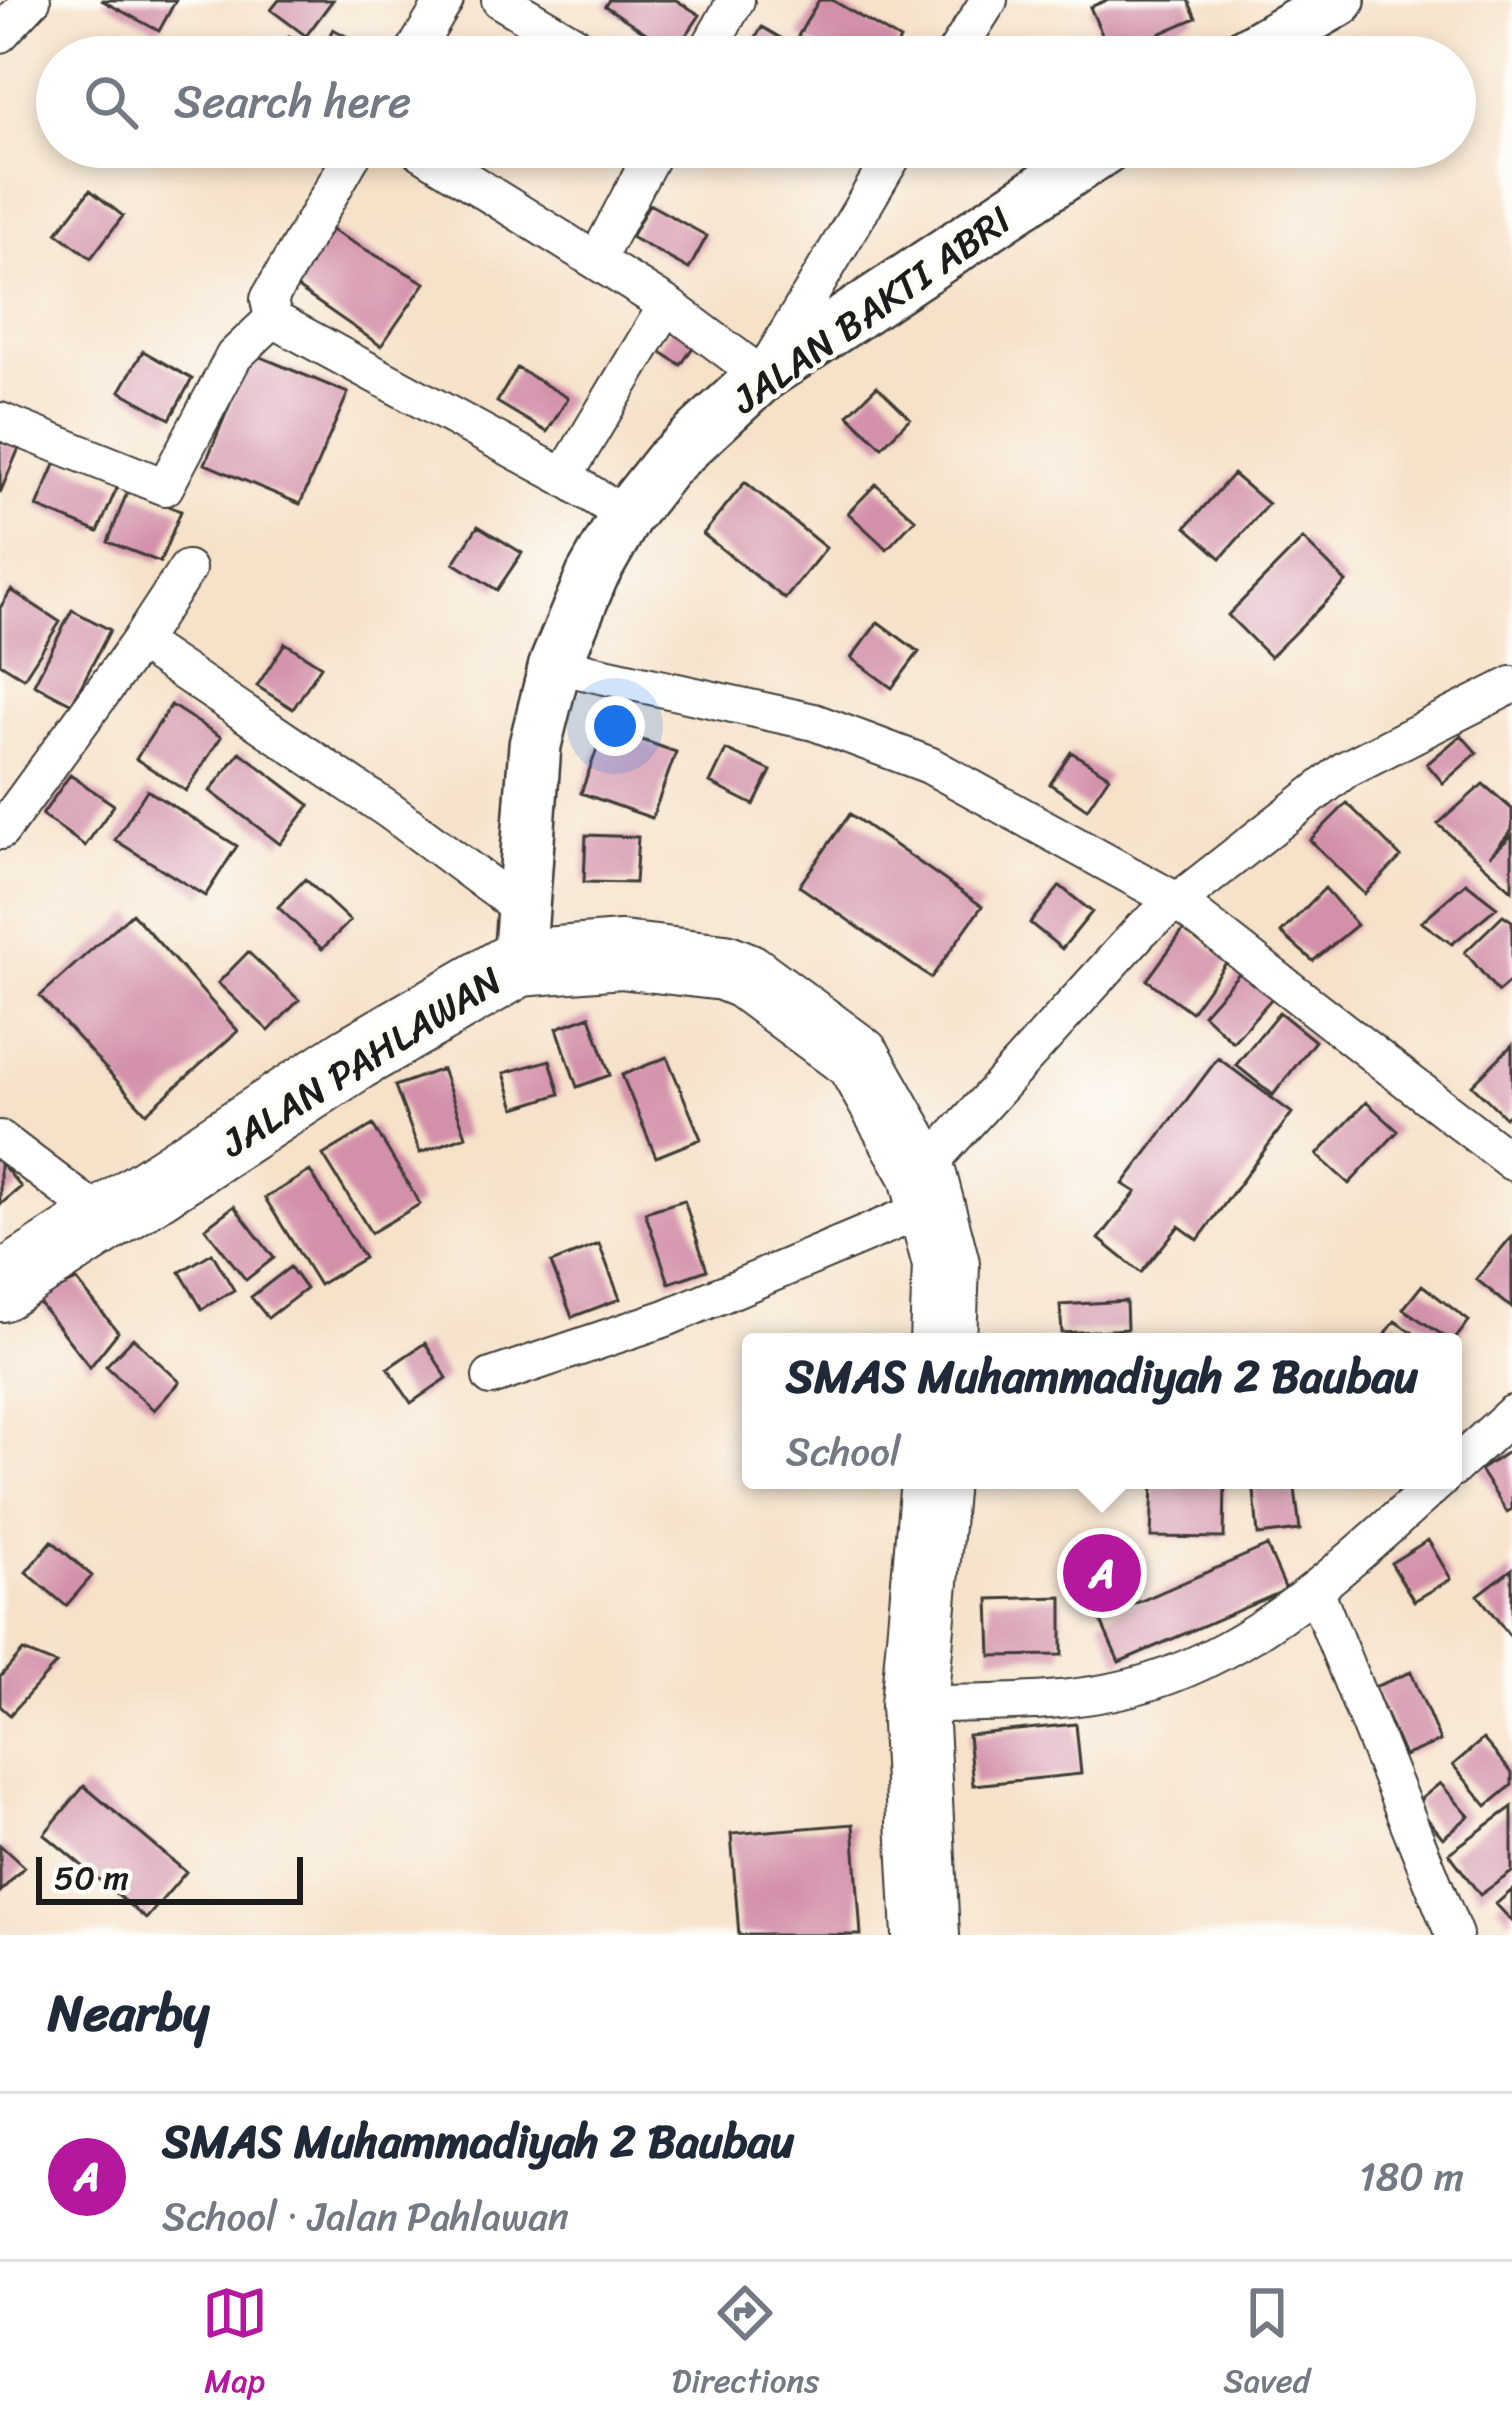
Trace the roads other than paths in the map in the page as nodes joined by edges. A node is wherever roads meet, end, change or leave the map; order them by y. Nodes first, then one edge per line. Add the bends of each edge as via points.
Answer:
1 (32, 0) edge
2 (446, 0) edge
3 (500, 0) edge
4 (736, 0) edge
5 (1339, 0) edge
6 (982, 2) edge
7 (0, 34) edge
8 (424, 36) edge
9 (561, 36) edge
10 (716, 36) edge
11 (964, 36) edge
12 (1276, 36) edge
13 (346, 168) edge
14 (448, 168) edge
15 (645, 168) edge
16 (886, 168) edge
17 (1074, 168) edge
18 (597, 260) junction
19 (667, 304) junction
20 (273, 319) junction
21 (762, 376) junction
22 (0, 421) edge
23 (564, 477) junction
24 (626, 516) junction
25 (187, 569) dead end
26 (139, 642) junction
27 (555, 665) junction
28 (1512, 685) edge
29 (1, 831) edge
30 (1174, 900) junction
31 (521, 936) junction
32 (0, 1139) edge
33 (1512, 1162) edge
34 (927, 1189) junction
35 (109, 1222) junction
36 (0, 1288) edge
37 (943, 1333) edge
38 (491, 1377) dead end
39 (1511, 1418) edge
40 (1462, 1460) edge
41 (933, 1489) edge
42 (1430, 1489) edge
43 (1316, 1592) junction
44 (914, 1705) junction
45 (926, 1935) edge
46 (1454, 1935) edge

1 - 7 street
2 - 8 street
3 - 9 street
4 - 10 street
5 - 12 street
6 - 11 street
13 - 20 street via 268,299
14 - 18 street
15 - 18 street
16 - 21 street
17 - 21 street, JALAN BAKTI ABRI
18 - 19 street
19 - 21 street
19 - 23 street
20 - 22 street via 234,356 165,487
20 - 23 street
21 - 24 street, JALAN BAKTI ABRI via 667,464
23 - 24 street
24 - 27 street, JALAN BAKTI ABRI
25 - 26 street
26 - 29 street
26 - 31 street via 390,811
27 - 30 street via 814,722 929,765
27 - 31 street, JALAN BAKTI ABRI via 536,745
28 - 30 street via 1346,769
30 - 33 street
30 - 34 street
31 - 34 highway, JALAN PAHLAWAN via 746,976 858,1059
31 - 35 highway, JALAN PAHLAWAN
32 - 35 street
34 - 37 highway, JALAN PAHLAWAN via 946,1264
34 - 38 street via 667,1318
35 - 36 highway, JALAN PAHLAWAN
39 - 40 street
41 - 44 highway
42 - 43 street
43 - 44 street via 1217,1652 1136,1686
43 - 46 street
44 - 45 highway

